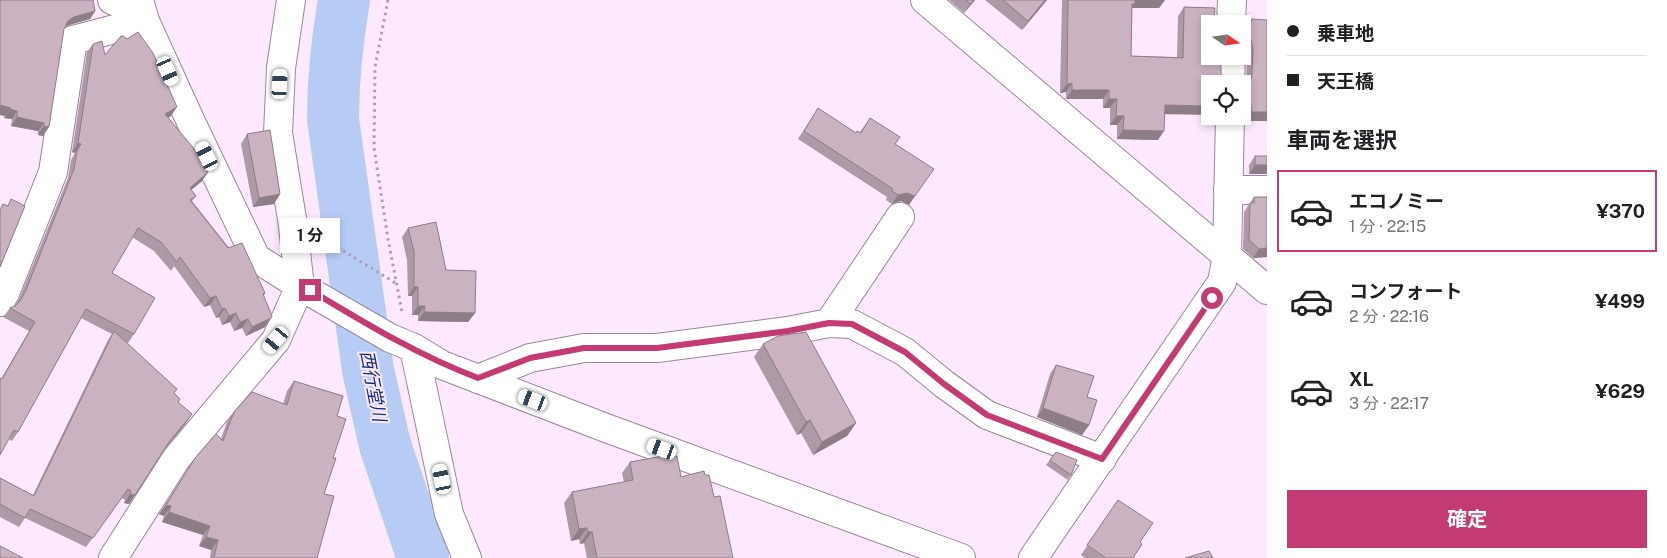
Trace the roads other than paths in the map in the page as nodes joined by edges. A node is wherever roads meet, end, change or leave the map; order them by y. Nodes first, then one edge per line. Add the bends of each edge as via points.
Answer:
1 (112, 0) edge
2 (291, 0) edge
3 (925, 0) edge
4 (1232, 0) edge
5 (142, 12) edge
6 (1232, 15) edge
7 (1230, 125) edge
8 (1228, 190) junction
9 (1267, 190) edge
10 (900, 217) dead end
11 (1227, 256) junction
12 (305, 288) junction
13 (1267, 290) edge
14 (0, 302) edge
15 (829, 323) junction
16 (402, 343) junction
17 (478, 378) junction
18 (1102, 459) junction
19 (113, 558) edge
20 (467, 558) edge
21 (961, 558) edge
22 (1033, 558) edge

1 - 5 street
2 - 12 street via 281,68 278,133
3 - 11 street
4 - 6 street
5 - 12 street via 256,258
5 - 14 street via 73,40 52,172
7 - 8 street
8 - 9 street
8 - 11 street
10 - 15 street
11 - 13 street
11 - 18 street via 1222,282
12 - 16 street
12 - 19 street via 276,340 176,459
15 - 17 street via 657,348 584,348 530,358
15 - 18 street via 852,324 905,352 987,415
16 - 17 street via 442,365
16 - 20 street via 449,514
17 - 21 street
18 - 22 street

